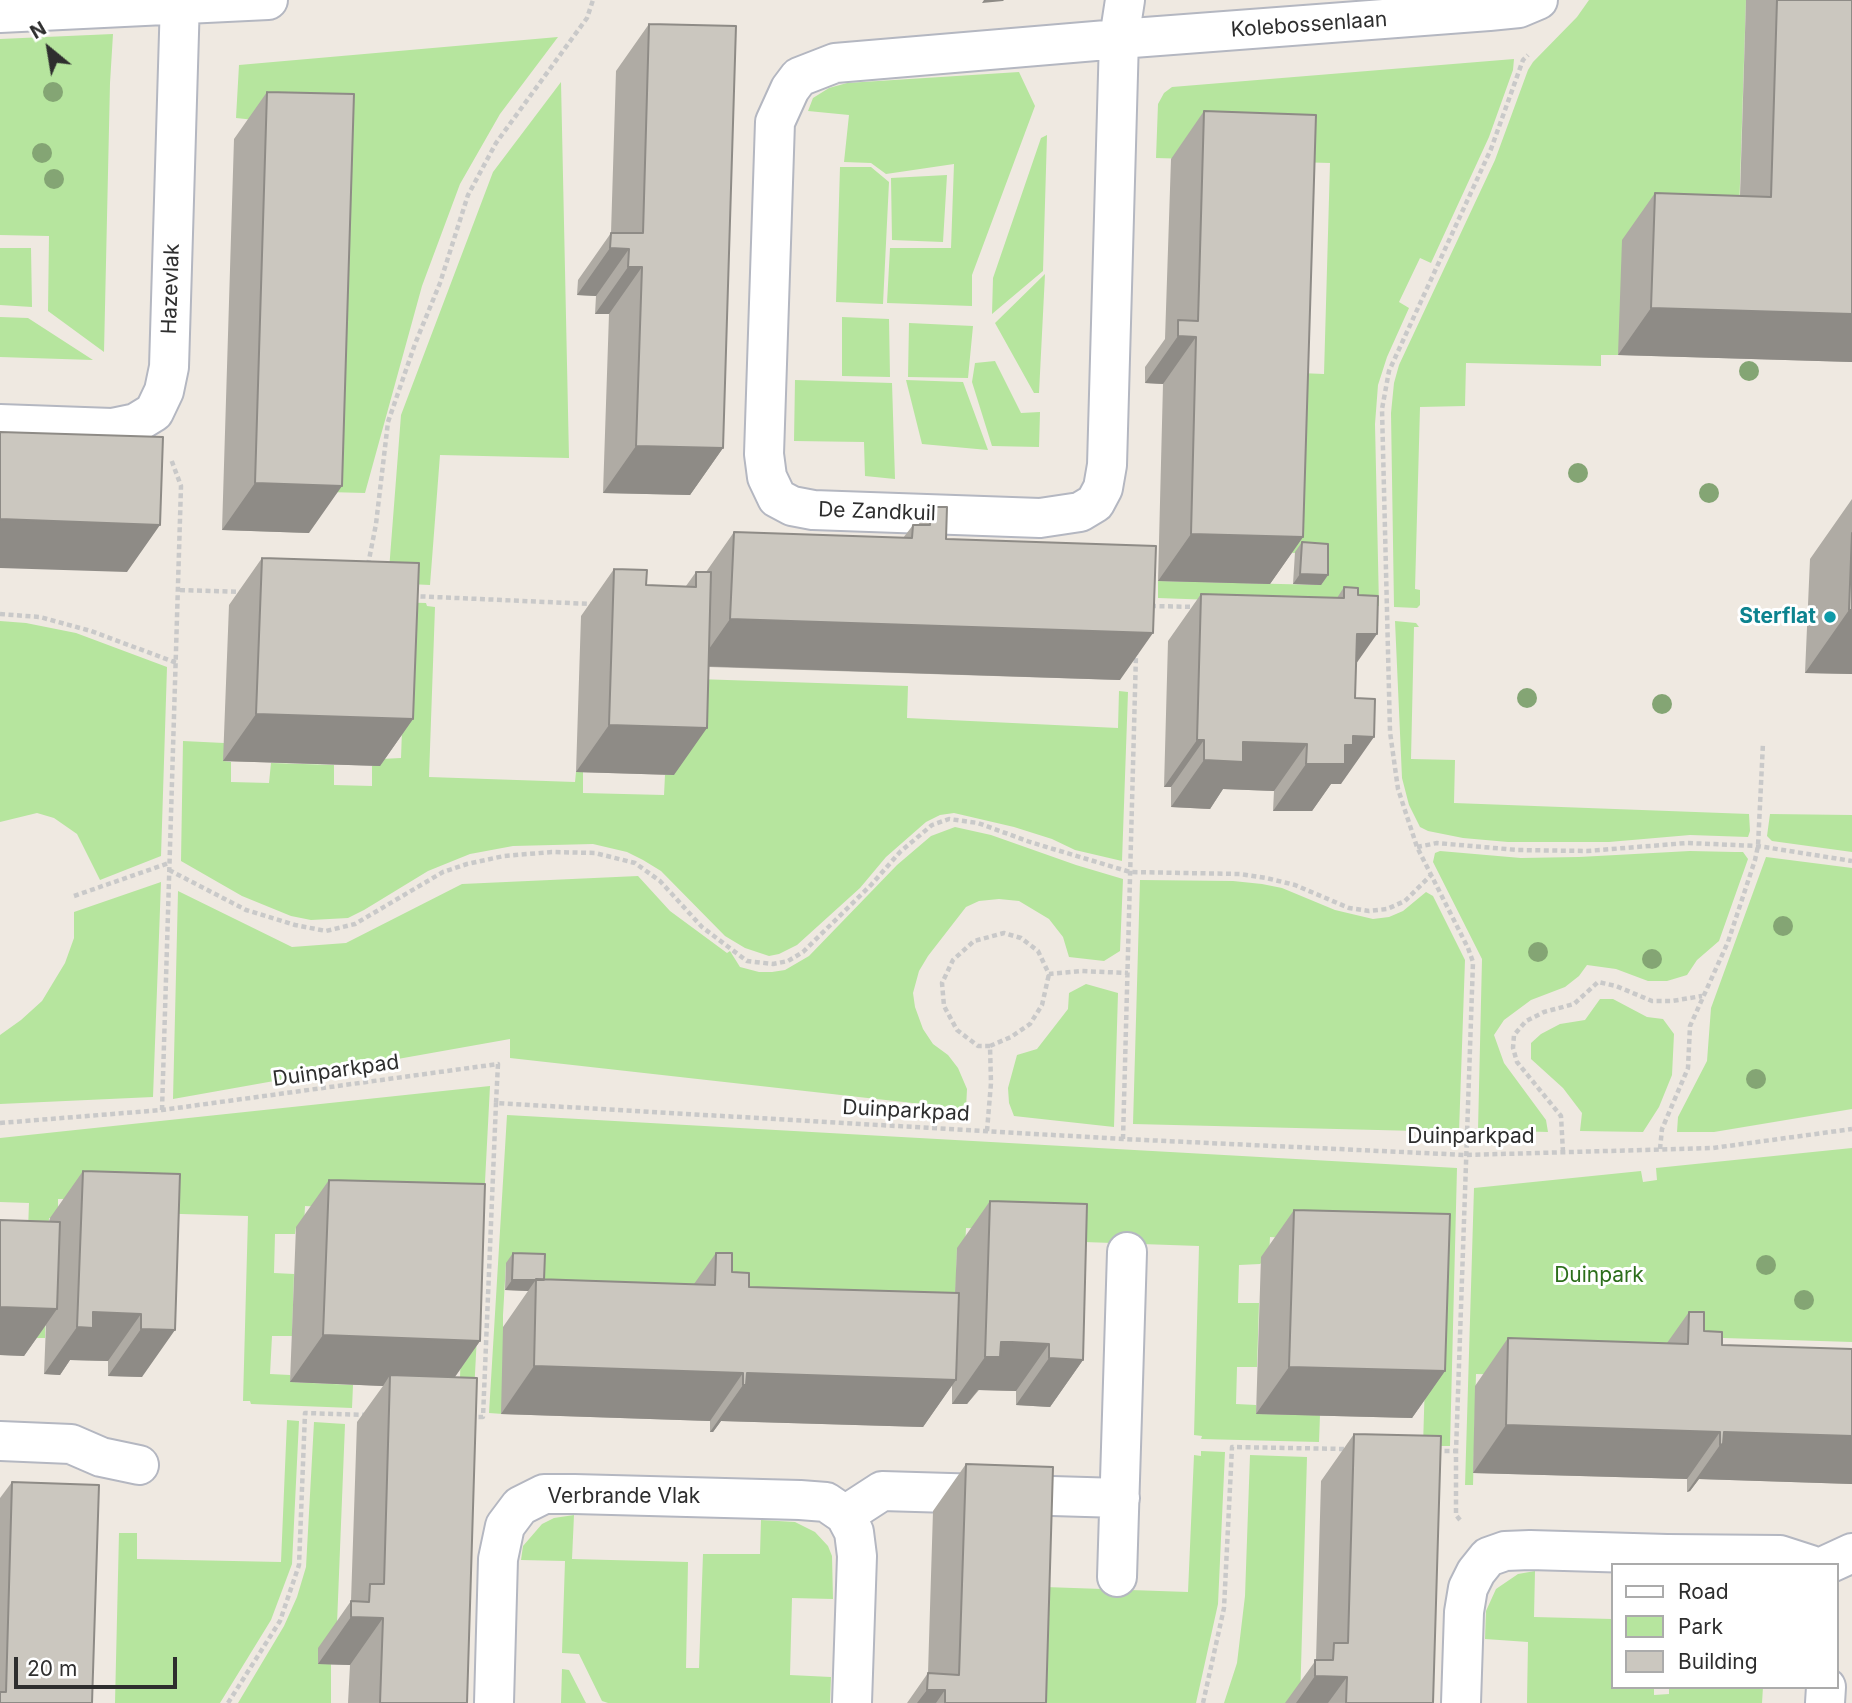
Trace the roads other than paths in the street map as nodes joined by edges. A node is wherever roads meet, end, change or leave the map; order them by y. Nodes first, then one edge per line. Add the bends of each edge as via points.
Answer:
1 (268, 0) edge
2 (1125, 0) edge
3 (1538, 0) edge
4 (180, 3) edge
5 (0, 13) edge
6 (1119, 39) junction
7 (0, 424) edge
8 (1127, 1252) dead end
9 (0, 1441) edge
10 (139, 1465) dead end
11 (1120, 1498) junction
12 (845, 1515) junction
13 (1852, 1553) edge
14 (1805, 1563) edge
15 (1830, 1563) edge
16 (1117, 1577) dead end
17 (494, 1703) edge
18 (852, 1703) edge
19 (1461, 1703) edge

1 - 4 street
2 - 6 street, De Zandkuil
3 - 6 street, Kolebossenlaan via 1519,8 1489,11
4 - 5 street
4 - 7 street, Hazevlak via 169,367 164,391 154,412 112,428
6 - 6 street, De Zandkuil via 1107,465 1095,503 1080,512 1040,518 813,510 777,498 767,477 764,454 775,122 790,89 799,77 835,63
8 - 11 street
9 - 10 street via 71,1444
11 - 12 street via 882,1491
11 - 16 street
12 - 17 street, Verbrande Vlak via 827,1502 697,1497 544,1494 520,1506 505,1526 498,1559
12 - 18 street via 854,1532 857,1556
13 - 15 street
14 - 19 street via 1780,1555 1505,1551 1488,1558 1468,1587

